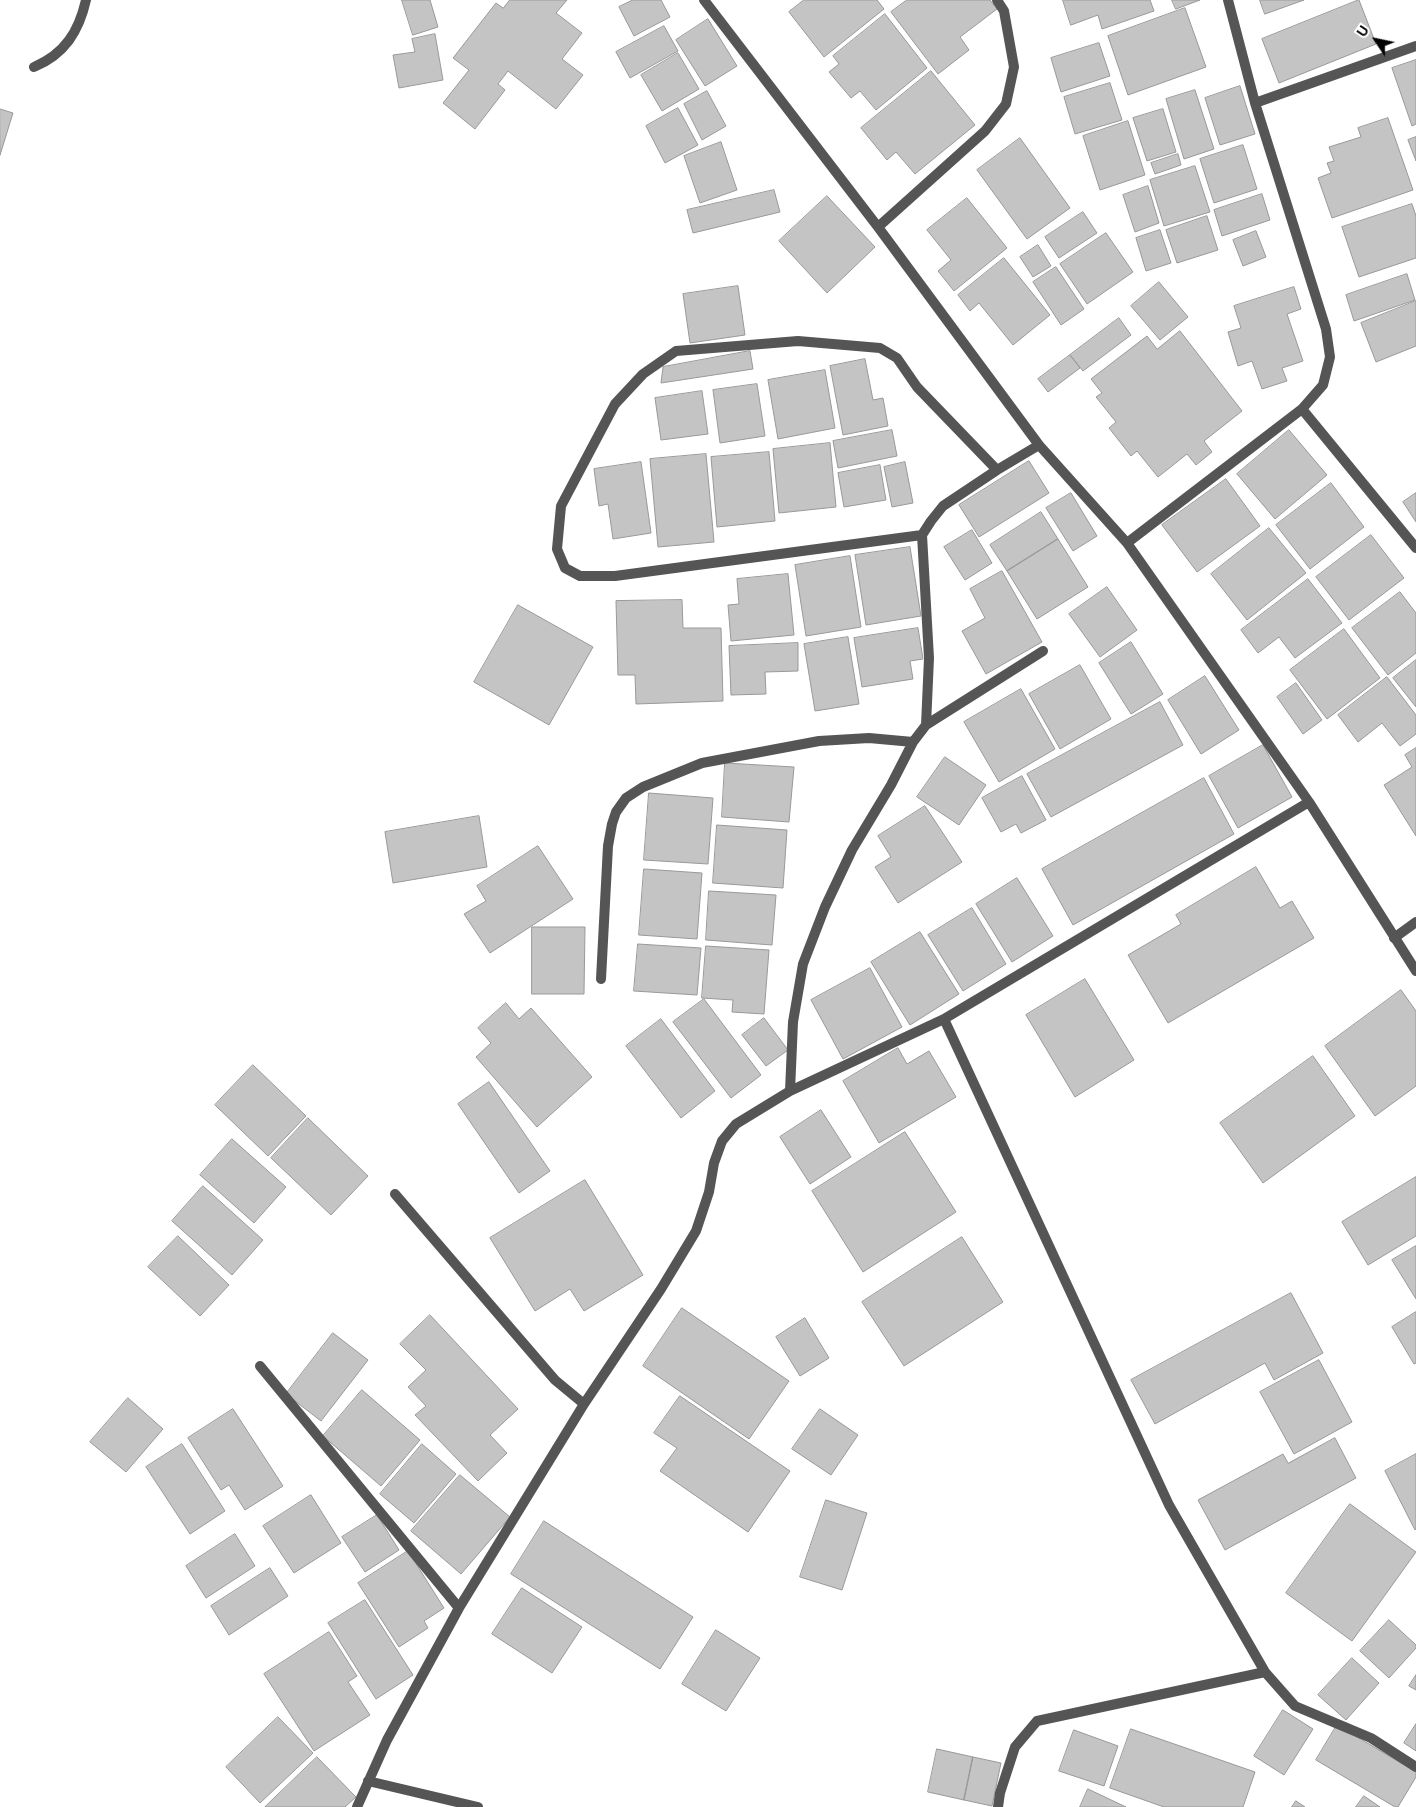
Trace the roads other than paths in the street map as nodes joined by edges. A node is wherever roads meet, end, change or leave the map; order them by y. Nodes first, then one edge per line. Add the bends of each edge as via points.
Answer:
1 (86, 0) edge
2 (704, 0) edge
3 (997, 0) edge
4 (1228, 0) edge
5 (1416, 46) edge
6 (34, 67) dead end
7 (1256, 103) junction
8 (878, 227) junction
9 (1302, 409) junction
10 (1039, 445) junction
11 (997, 470) junction
12 (922, 535) junction
13 (1127, 543) junction
14 (1416, 548) edge
15 (1043, 651) dead end
16 (926, 725) junction
17 (913, 742) junction
18 (1309, 802) junction
19 (1416, 922) edge
20 (1394, 938) junction
21 (1416, 971) edge
22 (601, 979) dead end
23 (944, 1019) junction
24 (790, 1091) junction
25 (395, 1194) dead end
26 (260, 1366) dead end
27 (584, 1404) junction
28 (459, 1608) junction
29 (1265, 1672) junction
30 (1416, 1766) edge
31 (368, 1781) junction
32 (356, 1807) edge
33 (478, 1807) edge
34 (998, 1807) edge

1 - 6 street via 82,19 72,38 58,54
2 - 8 street
3 - 8 street via 1004,11 1014,67 1006,104 985,132
4 - 7 street
5 - 7 street
7 - 9 street via 1326,329 1330,357 1323,384
8 - 10 street
9 - 13 street
9 - 14 street
10 - 11 street
10 - 13 street
11 - 12 street via 943,506
11 - 12 street via 917,387 896,358 880,348 798,341 676,351 643,374 615,404 561,506 557,549 565,568 580,576 615,576
12 - 16 street via 929,658
13 - 18 street
15 - 16 street
16 - 17 street
17 - 22 street via 868,738 819,741 702,763 643,787 626,798 616,812 608,846
17 - 24 street via 852,850 803,964 793,1022
18 - 20 street
18 - 23 street
19 - 20 street
20 - 21 street
23 - 24 street
23 - 29 street via 1169,1505
24 - 27 street via 736,1124 722,1141 696,1231
25 - 27 street via 555,1380
26 - 28 street
27 - 28 street
28 - 31 street
29 - 30 street via 1295,1706 1371,1738
29 - 34 street via 1037,1721 1015,1746
31 - 32 street
31 - 33 street

